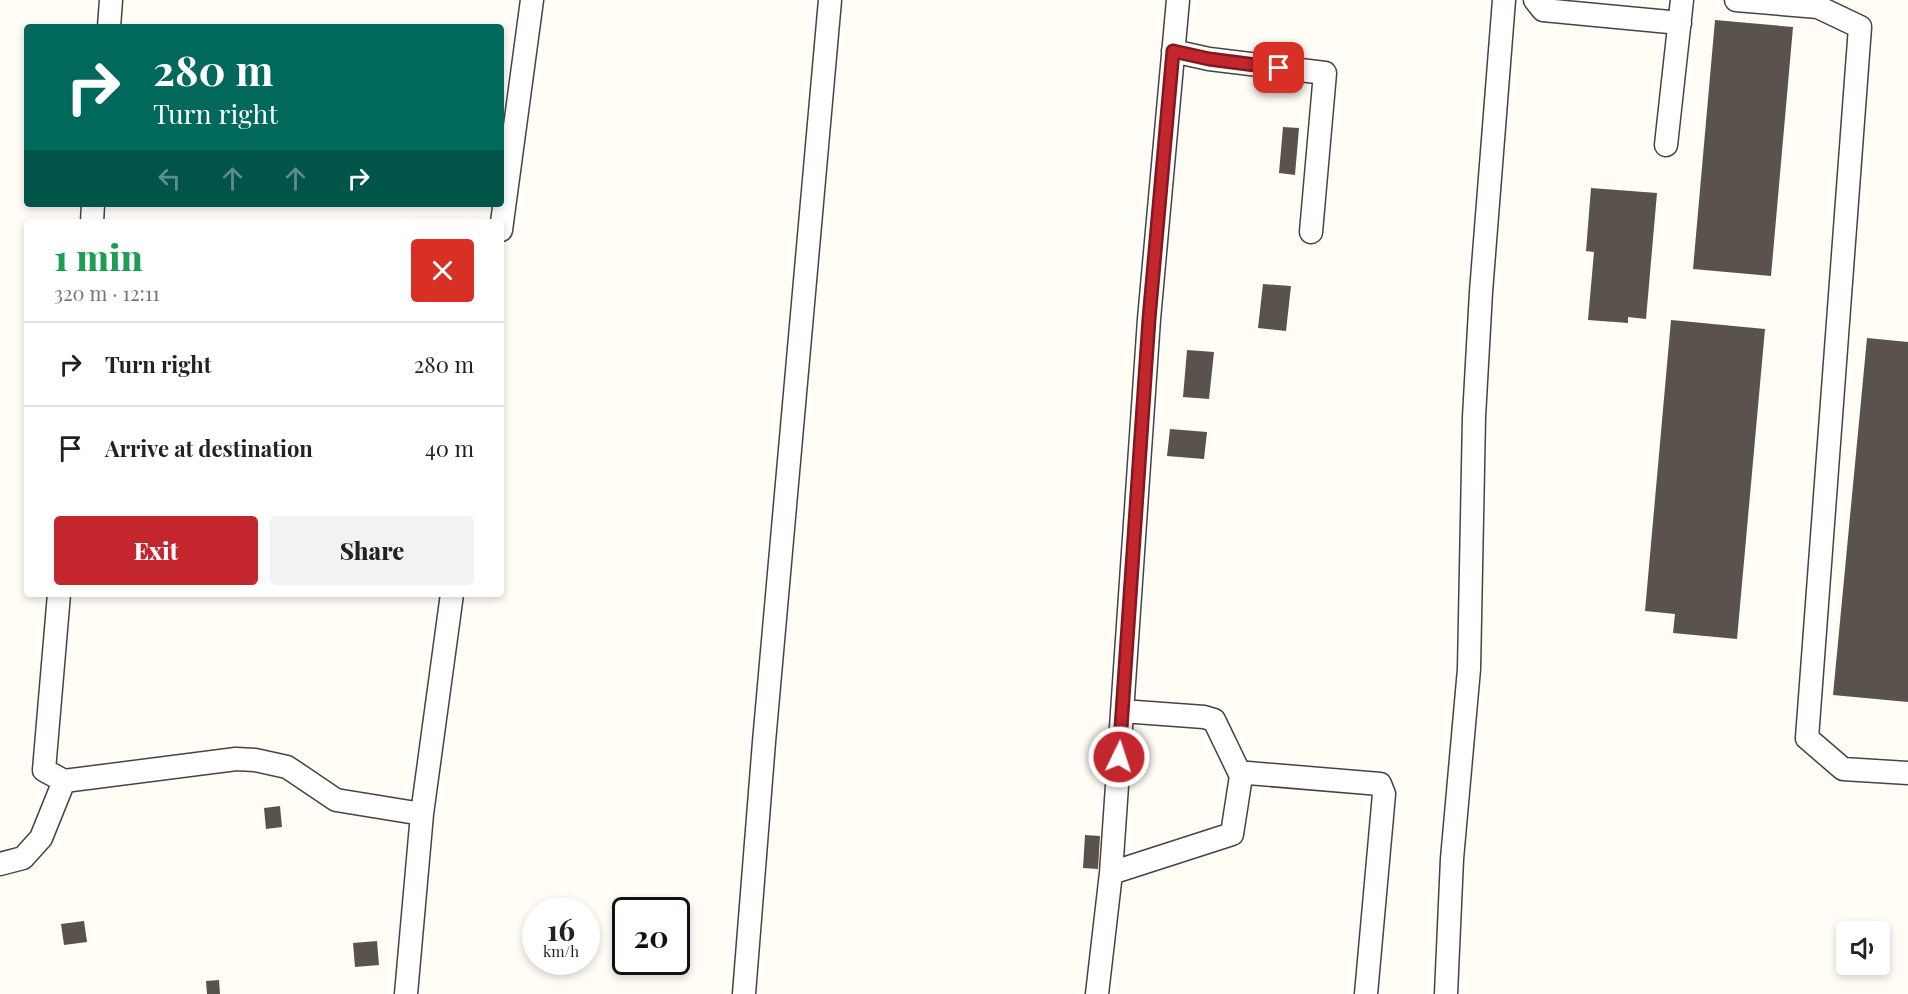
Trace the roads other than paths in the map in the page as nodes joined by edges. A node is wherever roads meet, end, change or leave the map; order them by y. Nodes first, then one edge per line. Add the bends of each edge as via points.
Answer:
1 (111, 0) edge
2 (532, 0) edge
3 (830, 0) edge
4 (1178, 0) edge
5 (1504, 0) edge
6 (1535, 0) edge
7 (1682, 0) edge
8 (1736, 0) edge
9 (1680, 23) junction
10 (109, 24) edge
11 (1173, 51) junction
12 (1666, 145) dead end
13 (502, 219) edge
14 (1311, 232) dead end
15 (59, 597) edge
16 (452, 597) edge
17 (1122, 711) junction
18 (1908, 773) edge
19 (1241, 776) junction
20 (64, 781) junction
21 (422, 814) junction
22 (0, 864) edge
23 (1111, 873) junction
24 (406, 994) edge
25 (744, 994) edge
26 (1097, 994) edge
27 (1366, 994) edge
28 (1446, 994) edge

1 - 10 lane
2 - 13 lane
3 - 25 lane
4 - 11 lane
5 - 28 lane via 1481,292 1474,417 1469,669 1452,859
6 - 9 lane via 1543,10
7 - 9 lane
8 - 18 lane via 1818,7 1860,27 1807,738 1843,769
9 - 12 lane
11 - 14 lane via 1325,73
11 - 17 lane via 1149,319
15 - 20 lane via 44,770
16 - 21 lane
17 - 19 lane via 1214,720
17 - 23 lane
19 - 23 lane via 1232,834
19 - 27 lane via 1253,773 1375,782 1383,788
20 - 21 lane via 236,759 255,760 287,767 336,800
20 - 22 lane via 41,838 23,858
21 - 24 lane
23 - 26 lane

